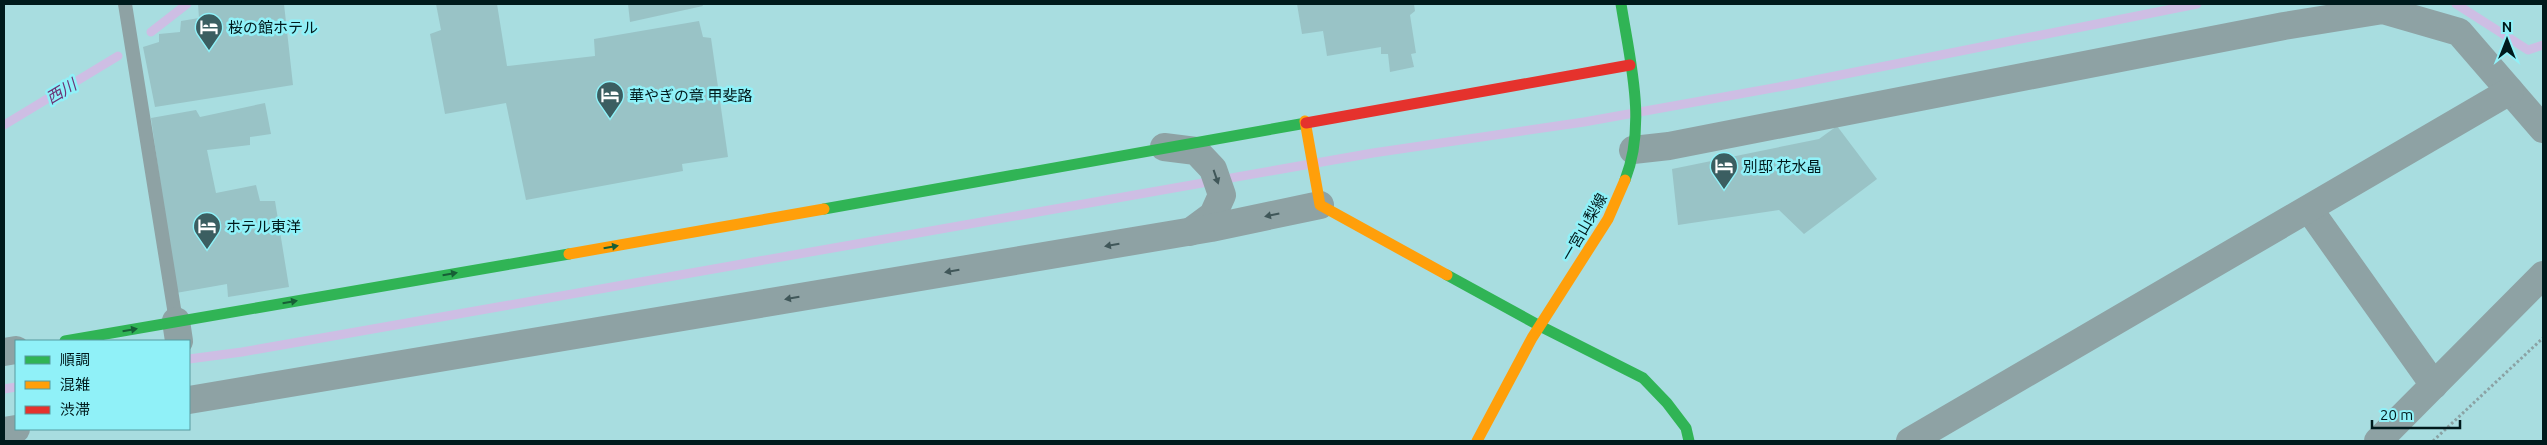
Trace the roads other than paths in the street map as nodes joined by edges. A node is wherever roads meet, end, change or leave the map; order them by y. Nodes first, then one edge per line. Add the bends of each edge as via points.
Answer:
1 (125, 4) edge
2 (1621, 4) edge
3 (1630, 65) junction
4 (2510, 92) junction
5 (1305, 121) junction
6 (2543, 129) edge
7 (1163, 147) junction
8 (1633, 150) junction
9 (1318, 192) junction
10 (2309, 209) junction
11 (1190, 232) junction
12 (2543, 275) edge
13 (1540, 326) junction
14 (178, 331) edge
15 (76, 340) edge
16 (2434, 385) junction
17 (190, 400) edge
18 (1477, 441) edge
19 (1689, 441) edge
20 (1910, 441) edge
21 (2378, 441) edge

1 - 14 lane
2 - 3 street, 一宮山梨線
3 - 5 street
3 - 8 street, 一宮山梨線
4 - 6 street
4 - 8 street via 2459,32 2383,10 2284,26 1669,146
4 - 10 street
5 - 7 street
5 - 9 street
7 -> 11 street via 1196,152 1213,169 1222,195 1213,215
14 -> 7 street via 636,242
8 - 13 street, 一宮山梨線 via 1615,206
9 -> 11 street
9 - 13 street
10 - 16 street
10 - 20 street
11 -> 17 street
12 - 16 street
13 - 18 street, 一宮山梨線
13 - 19 street via 1643,378 1686,428
15 -> 14 street
16 - 21 street

